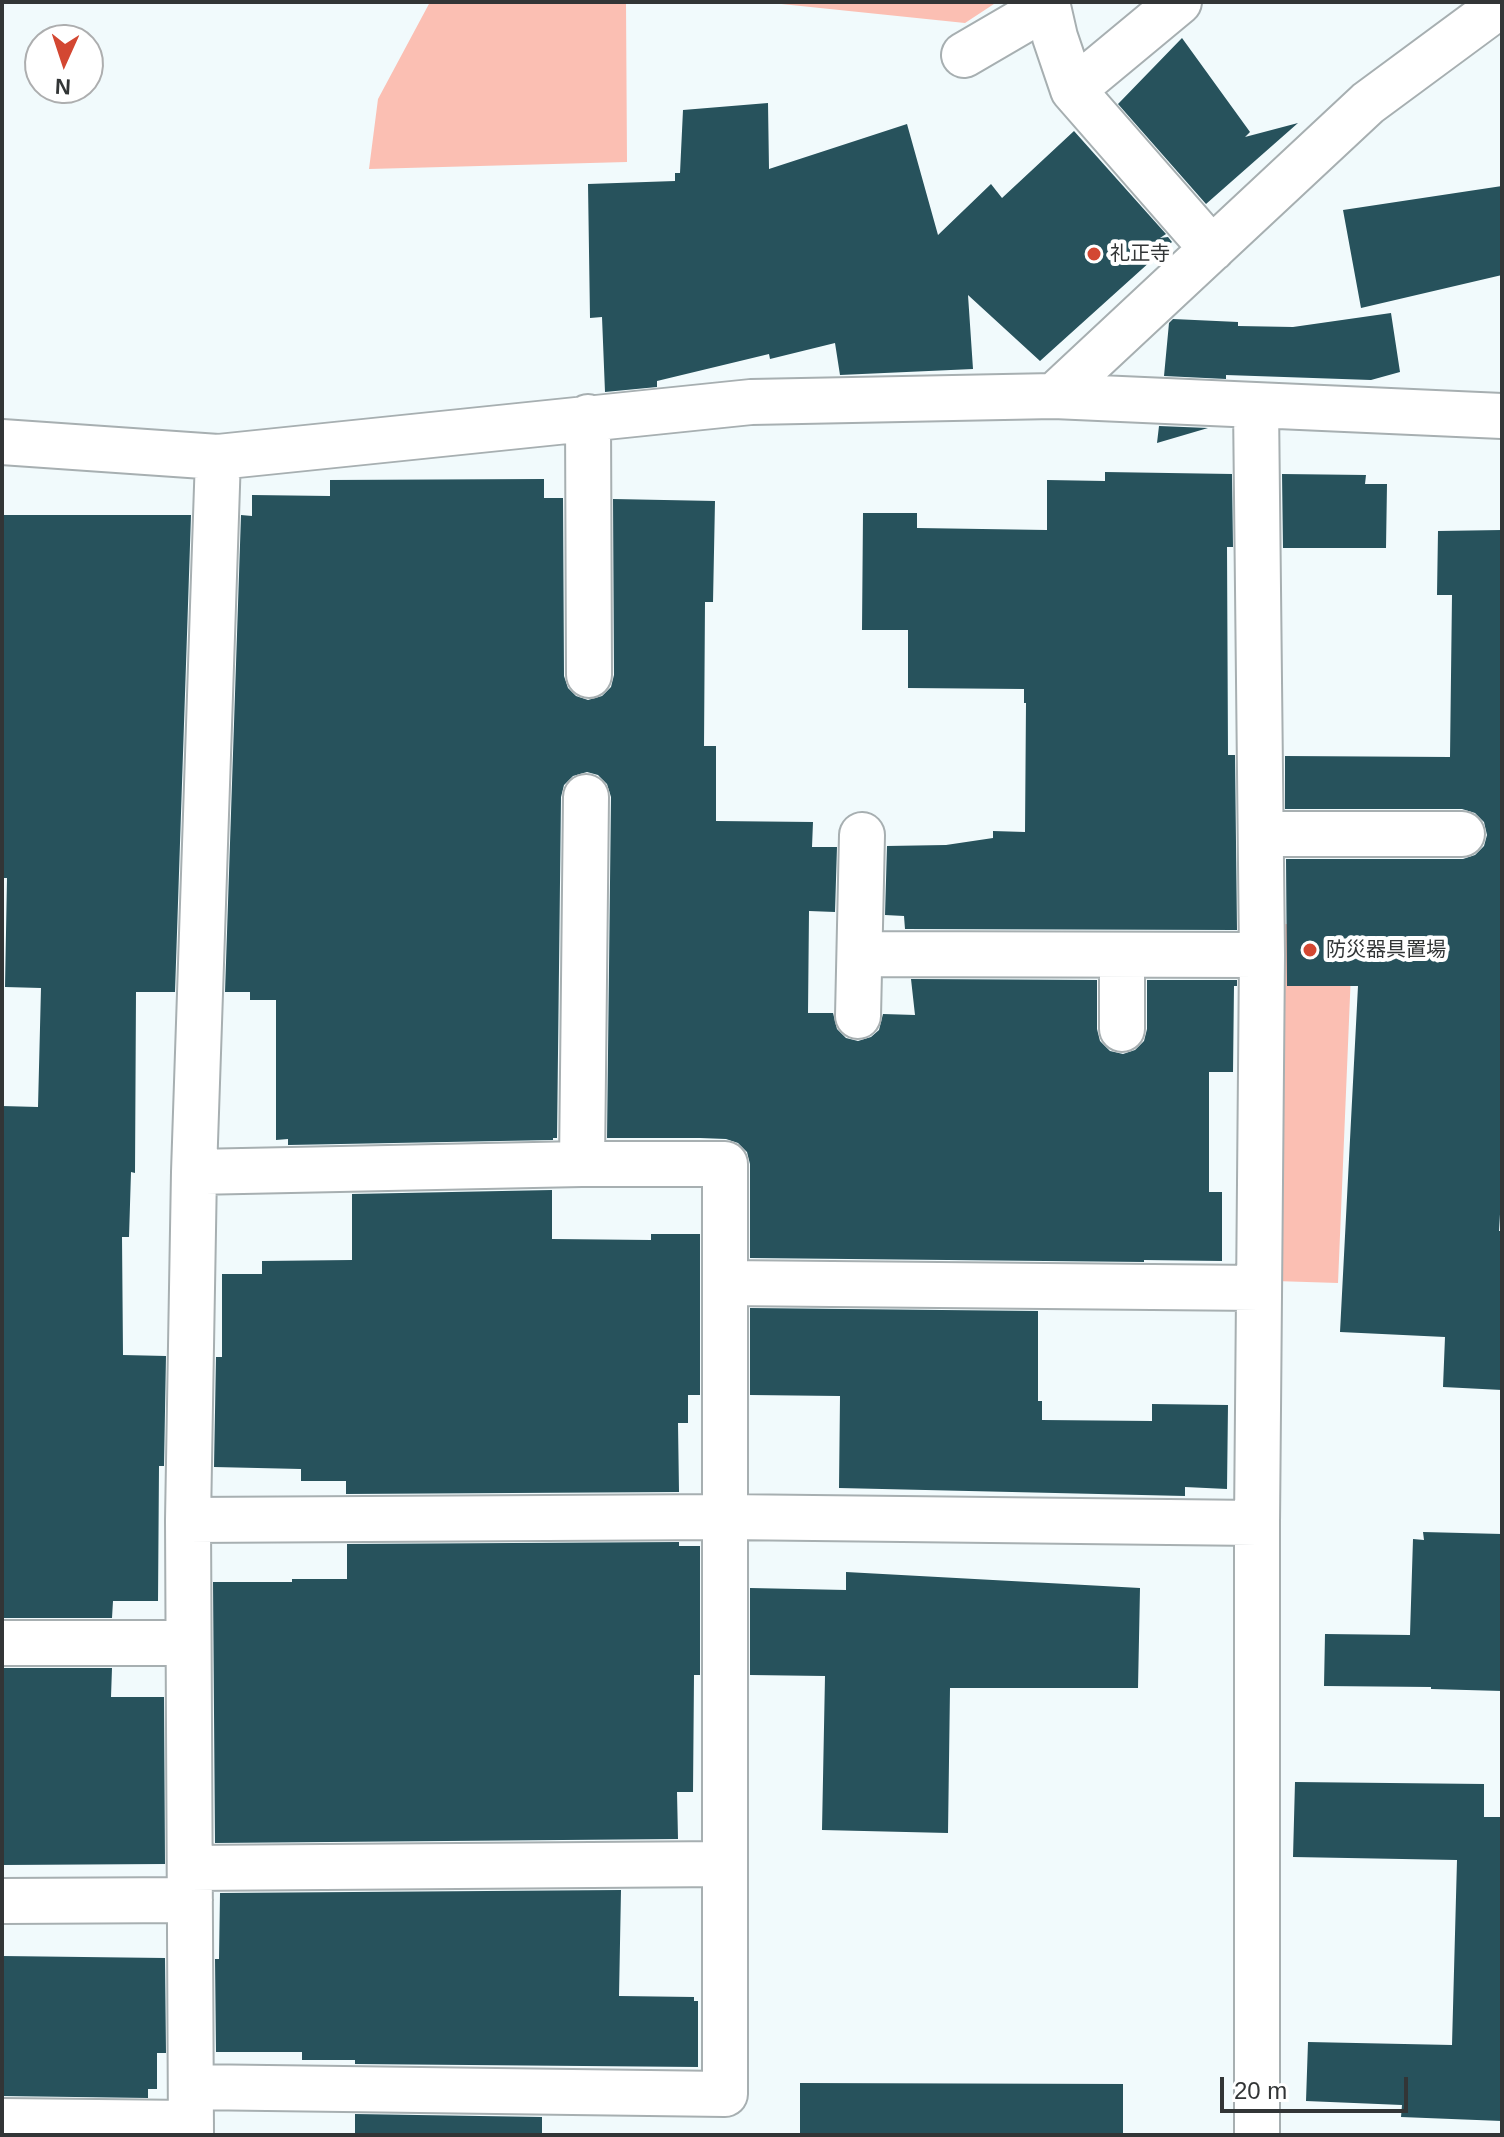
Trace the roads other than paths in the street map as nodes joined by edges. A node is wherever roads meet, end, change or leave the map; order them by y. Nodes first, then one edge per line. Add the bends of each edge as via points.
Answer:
1 (1179, 2) edge
2 (1047, 4) edge
3 (1502, 4) edge
4 (964, 55) dead end
5 (1073, 90) junction
6 (1212, 249) junction
7 (1054, 396) junction
8 (1256, 405) junction
9 (1502, 416) edge
10 (588, 417) junction
11 (2, 442) edge
12 (218, 457) junction
13 (589, 675) dead end
14 (586, 797) dead end
15 (1261, 834) junction
16 (1462, 834) dead end
17 (862, 835) dead end
18 (860, 954) junction
19 (1122, 955) junction
20 (1262, 955) junction
21 (858, 1016) dead end
22 (1122, 1029) dead end
23 (582, 1164) junction
24 (194, 1172) junction
25 (725, 1283) junction
26 (1259, 1288) junction
27 (725, 1517) junction
28 (188, 1520) junction
29 (1257, 1523) junction
30 (2, 1643) edge
31 (188, 1643) junction
32 (725, 1864) junction
33 (190, 1884) junction
34 (2, 1901) edge
35 (191, 2115) edge
36 (2, 2121) edge
37 (1257, 2135) edge

1 - 5 street
2 - 4 street
2 - 5 street
3 - 6 street via 1368,103
5 - 6 street
6 - 7 street
7 - 8 street
7 - 10 street via 751,402
8 - 9 street
8 - 15 street
10 - 12 street
10 - 13 street
11 - 12 street
12 - 24 street
14 - 23 street
15 - 16 street
15 - 20 street
17 - 18 street
18 - 19 street
18 - 21 street
19 - 20 street
19 - 22 street
20 - 26 street
23 - 24 street
23 - 25 street via 725,1164
24 - 28 street
25 - 26 street
25 - 27 street
26 - 29 street
27 - 28 street
27 - 29 street
27 - 32 street
28 - 31 street
29 - 37 street
30 - 31 street
31 - 33 street
32 - 33 street
32 - 35 street via 725,2094
33 - 34 street
33 - 35 street
35 - 36 street

